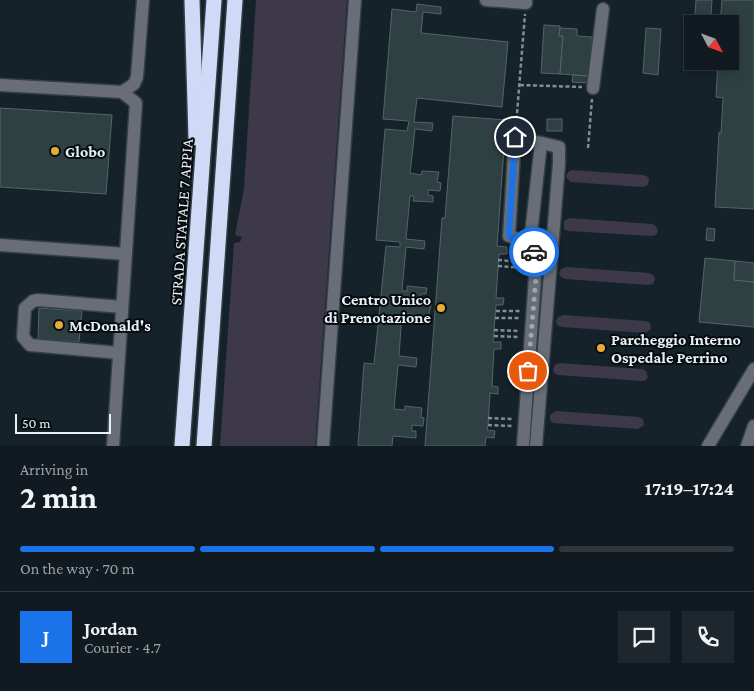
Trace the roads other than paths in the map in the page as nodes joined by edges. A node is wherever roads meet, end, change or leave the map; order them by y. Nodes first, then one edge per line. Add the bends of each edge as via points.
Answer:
1 (143, 0) edge
2 (192, 0) edge
3 (214, 0) edge
4 (235, 0) edge
5 (355, 0) edge
6 (486, 0) edge
7 (526, 2) edge
8 (603, 9) dead end
9 (0, 85) edge
10 (593, 88) road end
11 (122, 92) junction
12 (541, 143) junction
13 (200, 207) junction
14 (530, 244) junction
15 (0, 245) edge
16 (126, 254) junction
17 (122, 307) junction
18 (119, 353) junction
19 (754, 369) edge
20 (754, 426) edge
21 (113, 446) edge
22 (182, 446) edge
23 (204, 446) edge
24 (323, 446) edge
25 (523, 446) edge
26 (536, 446) edge
27 (708, 446) edge
28 (747, 446) edge

1 - 11 street via 137,77 134,84
2 - 13 highway
3 - 13 highway, STRADA STATALE 7 APPIA
4 - 23 highway
5 - 24 street
6 - 7 street
8 - 10 street
9 - 11 street
11 - 16 street via 136,103
12 - 14 street
12 - 14 street via 515,137 509,236
12 - 26 street via 559,147 559,162
13 - 22 highway, STRADA STATALE 7 APPIA
14 - 25 street via 536,277
15 - 16 street
16 - 17 street
17 - 18 street
17 - 18 street via 32,301 25,308 23,337 35,347
18 - 21 street
19 - 27 street
20 - 28 street

